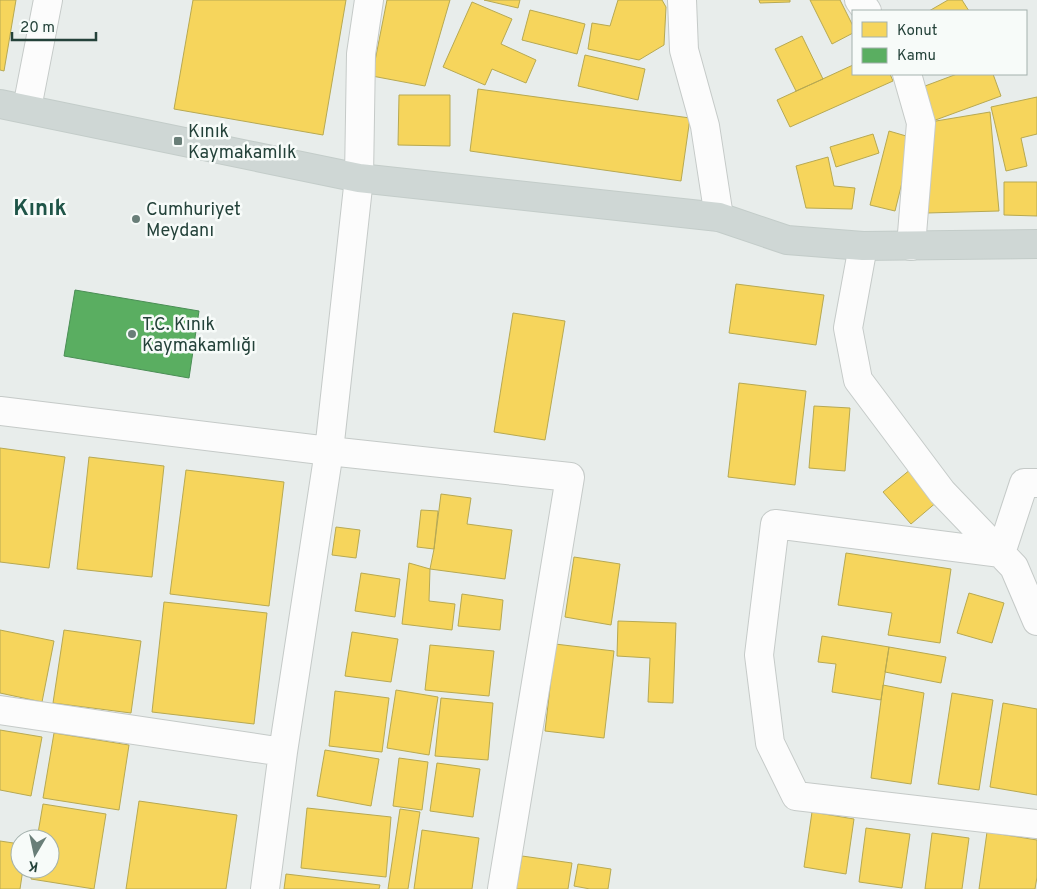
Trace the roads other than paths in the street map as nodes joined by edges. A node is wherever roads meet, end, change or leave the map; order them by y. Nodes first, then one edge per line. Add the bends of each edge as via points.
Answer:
1 (48, 0) edge
2 (369, 0) edge
3 (682, 0) edge
4 (907, 75) edge
5 (0, 104) edge
6 (27, 108) junction
7 (359, 178) junction
8 (719, 218) junction
9 (1037, 244) edge
10 (863, 246) junction
11 (911, 246) junction
12 (0, 411) edge
13 (329, 451) junction
14 (1037, 483) edge
15 (1001, 553) junction
16 (1037, 621) edge
17 (0, 710) edge
18 (283, 752) junction
19 (1037, 824) edge
20 (265, 889) edge
21 (502, 889) edge

1 - 6 street
2 - 7 street via 361,54
3 - 8 street via 684,50 705,126
4 - 11 street via 922,122
5 - 6 main road
6 - 7 main road
7 - 8 main road
7 - 13 street
8 - 10 main road via 787,240
9 - 11 main road
10 - 11 main road
10 - 15 street via 848,328 858,380 942,492
12 - 13 street
13 - 18 street
13 - 21 street via 570,478
14 - 15 street via 1024,483
15 - 16 street via 1014,567
15 - 19 street via 775,524 759,654 770,742 796,796
17 - 18 street
18 - 20 street

